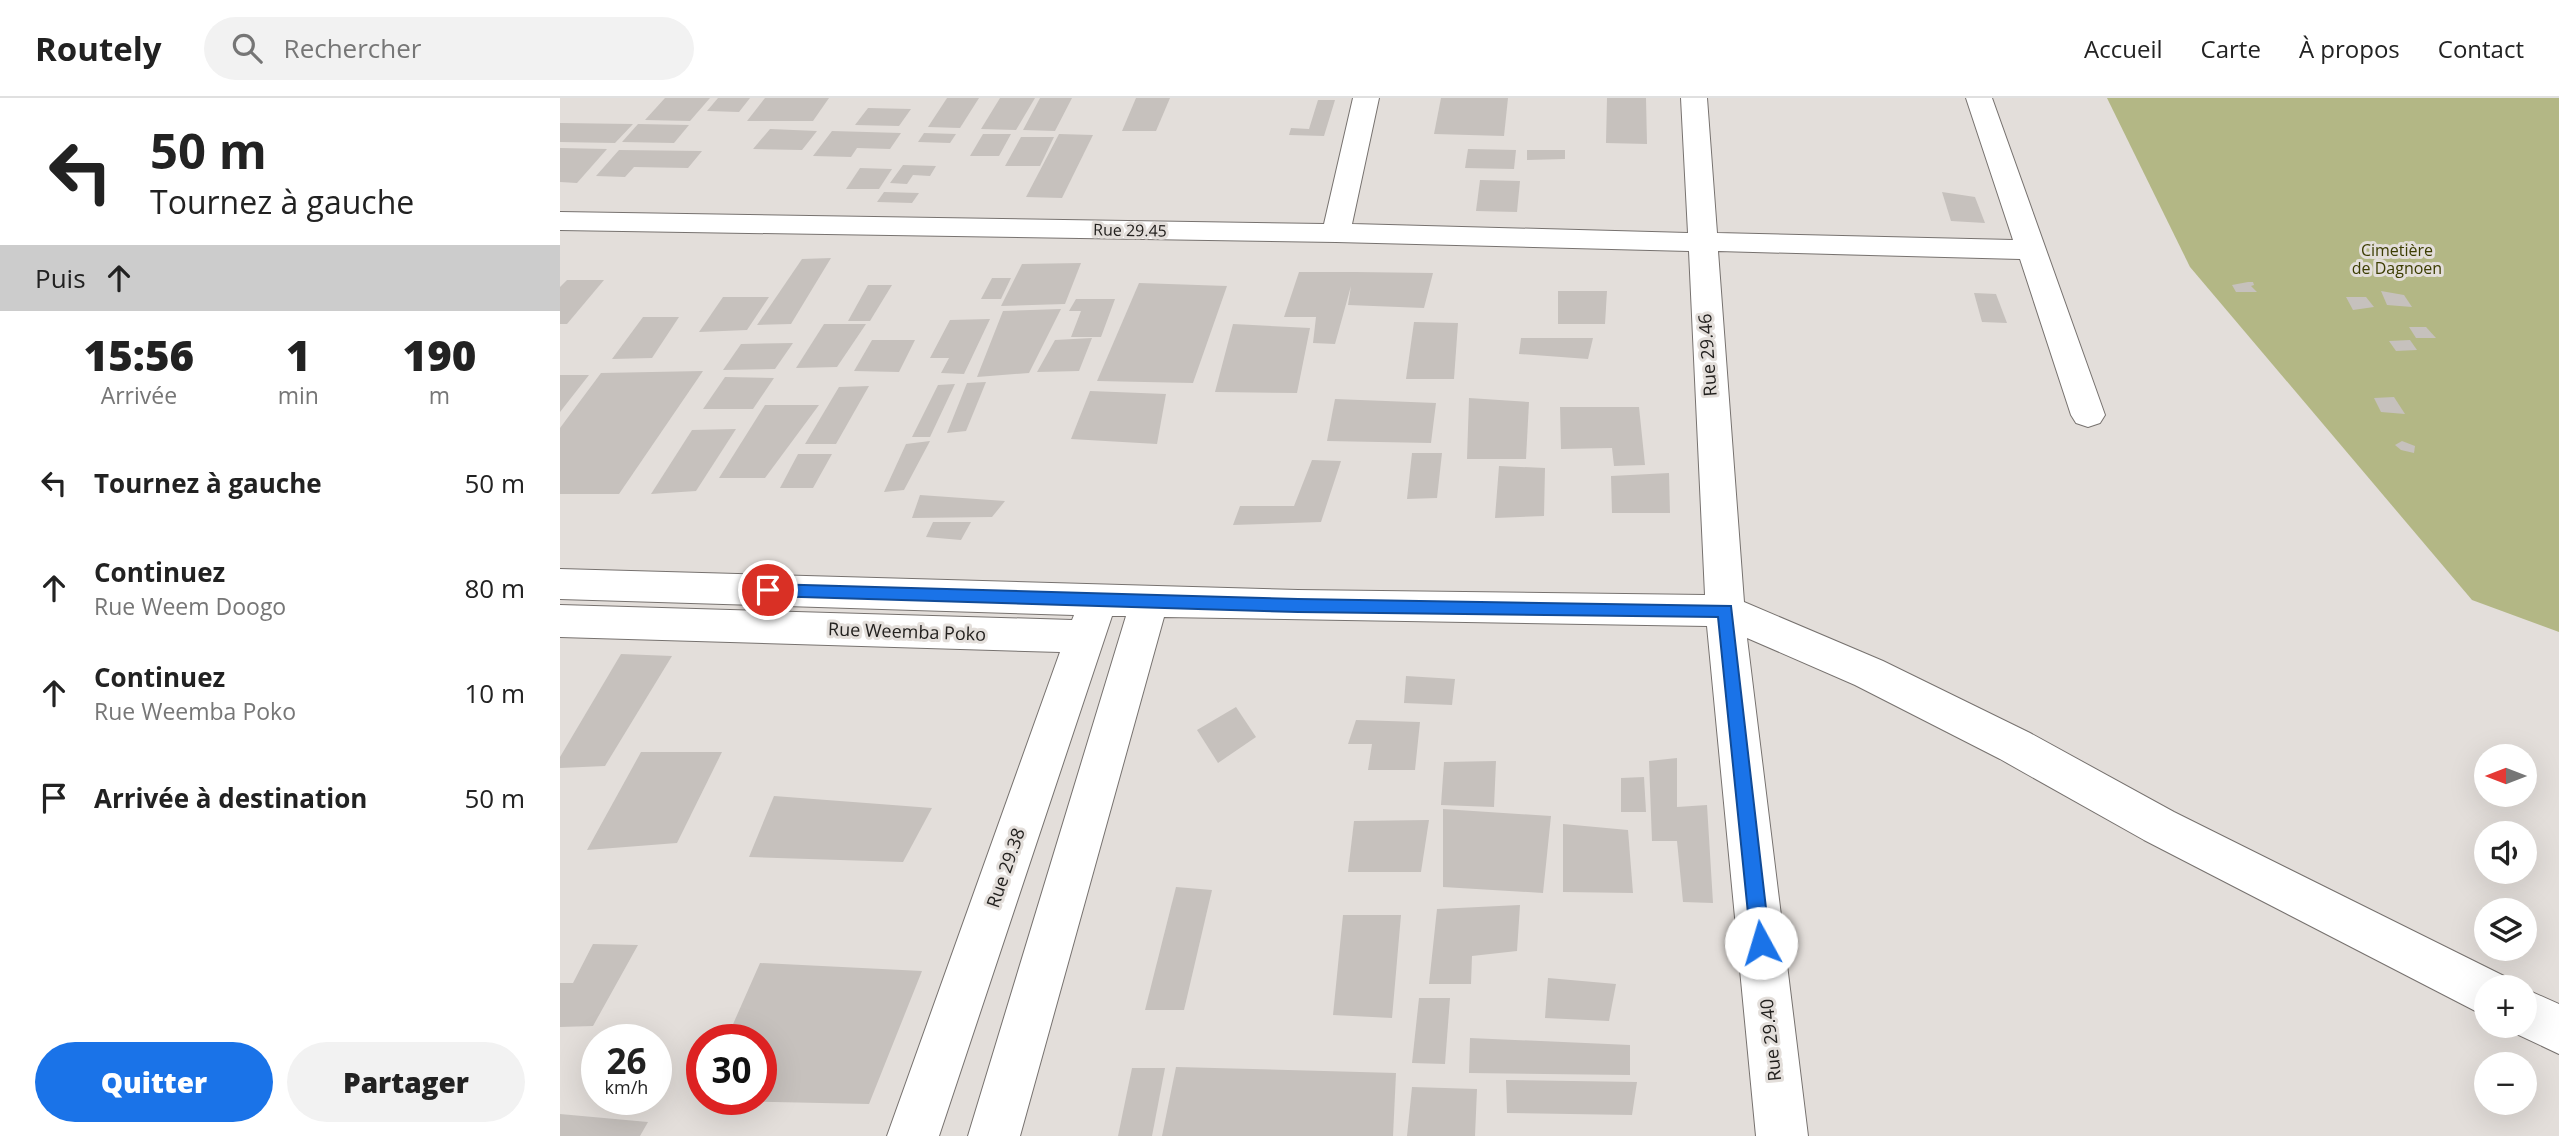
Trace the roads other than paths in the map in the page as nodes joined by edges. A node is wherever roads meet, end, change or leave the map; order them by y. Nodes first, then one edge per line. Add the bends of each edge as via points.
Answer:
1 (1366, 98) edge
2 (1694, 98) edge
3 (1979, 98) edge
4 (560, 221) edge
5 (1336, 233) junction
6 (1701, 241) junction
7 (2031, 250) junction
8 (2088, 415) dead end
9 (565, 591) edge
10 (1150, 601) junction
11 (1725, 611) junction
12 (1092, 619) junction
13 (560, 621) edge
14 (2474, 986) edge
15 (2537, 1019) edge
16 (2559, 1030) edge
17 (913, 1136) edge
18 (995, 1136) edge
19 (1782, 1136) edge

1 - 5 street
2 - 6 street, Rue 29.46
3 - 7 street
4 - 5 street, Rue 29.45
5 - 6 street, Rue 29.45
6 - 7 street, Rue 29.45
6 - 11 street, Rue 29.46
7 - 8 street
9 - 12 street
10 - 11 street
10 - 12 street
10 - 18 street
11 - 14 street via 1881,679 2015,746 2159,826
11 - 19 street, Rue 29.40
12 - 13 street, Rue Weemba Poko
12 - 17 street, Rue 29.38
15 - 16 street

